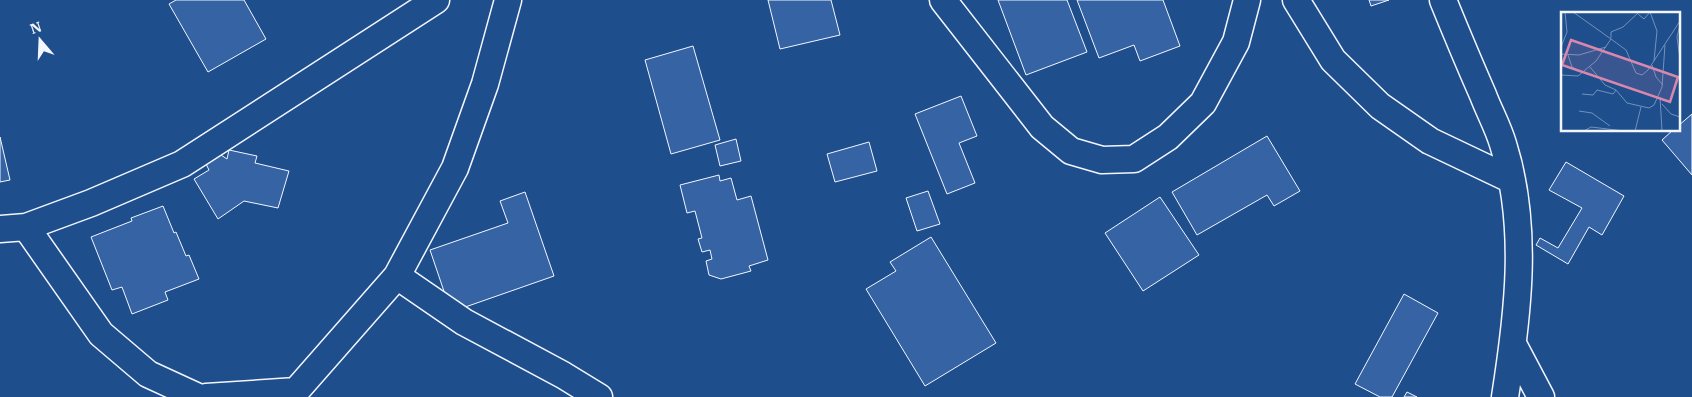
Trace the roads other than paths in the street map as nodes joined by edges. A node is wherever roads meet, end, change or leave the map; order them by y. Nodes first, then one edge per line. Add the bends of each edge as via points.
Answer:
1 (436, 0) edge
2 (508, 0) edge
3 (943, 0) edge
4 (1247, 0) edge
5 (1296, 0) edge
6 (1443, 0) edge
7 (1512, 180) junction
8 (0, 228) edge
9 (26, 228) junction
10 (397, 276) junction
11 (1514, 344) junction
12 (295, 394) edge
13 (198, 397) edge
14 (206, 397) edge
15 (599, 397) edge
16 (1505, 397) edge
17 (1541, 397) edge

1 - 9 street via 182,164
2 - 10 street via 455,168
3 - 4 street via 1042,127 1071,151 1102,160 1134,159 1168,137 1203,103 1236,42
5 - 7 street via 1333,60 1380,106 1430,141
6 - 7 street via 1503,143
7 - 11 street via 1520,252
8 - 9 street
9 - 13 street via 101,334 148,374
10 - 12 street
10 - 15 street via 464,322
11 - 16 street
11 - 17 street
12 - 14 street

